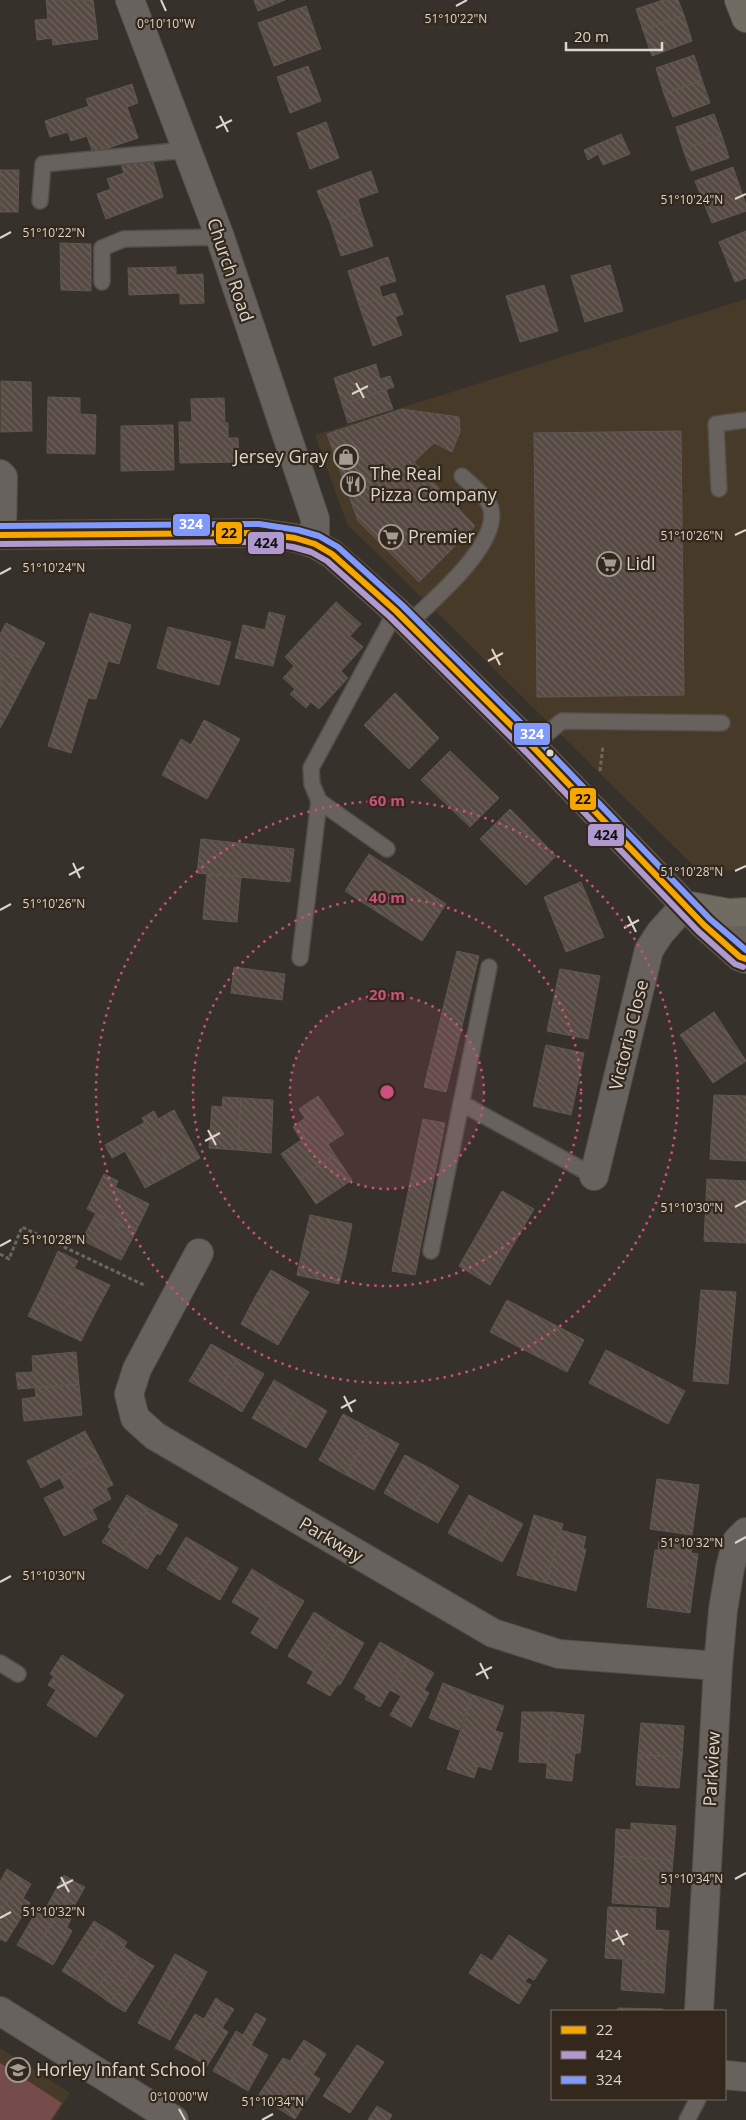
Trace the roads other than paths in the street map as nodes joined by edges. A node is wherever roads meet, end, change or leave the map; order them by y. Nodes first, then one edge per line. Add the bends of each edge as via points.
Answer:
1 (130, 0) edge
2 (739, 0) edge
3 (746, 18) edge
4 (186, 150) junction
5 (40, 201) dead end
6 (220, 237) junction
7 (102, 282) dead end
8 (746, 420) edge
9 (0, 474) edge
10 (462, 476) dead end
11 (719, 489) dead end
12 (1, 535) edge
13 (315, 544) junction
14 (402, 617) junction
15 (722, 724) dead end
16 (532, 746) junction
17 (319, 801) junction
18 (387, 849) dead end
19 (685, 905) junction
20 (746, 912) edge
21 (704, 925) junction
22 (746, 934) edge
23 (300, 958) dead end
24 (746, 959) edge
25 (489, 967) dead end
26 (461, 1103) junction
27 (594, 1176) joint
28 (431, 1251) dead end
29 (199, 1253) dead end
30 (746, 1532) edge
31 (0, 1663) edge
32 (718, 1666) junction
33 (18, 1674) dead end
34 (699, 2010) edge
35 (0, 2011) edge
36 (726, 2075) edge
37 (746, 2077) edge
38 (697, 2100) edge
39 (174, 2120) edge
40 (686, 2120) edge

1 - 4 street, Church Road
2 - 3 main road
4 - 5 lane via 42,164
4 - 6 street, Church Road
6 - 7 lane via 124,239 102,248
6 - 13 street, Church Road via 315,519
8 - 11 lane via 716,424
9 - 12 street
10 - 14 lane via 489,503 492,516 484,544 468,565
12 - 13 street via 259,534
13 - 14 street via 332,554
14 - 16 street
14 - 17 lane via 314,760 312,784
15 - 16 lane via 562,721
16 - 19 street
17 - 18 lane
17 - 23 lane
19 - 20 main road via 729,913
19 - 21 street
19 - 27 street, Victoria Close via 649,950
21 - 22 street
21 - 24 street
25 - 26 lane
26 - 27 lane
26 - 28 lane
29 - 32 street, Parkway via 137,1368 129,1394 135,1418 156,1436 493,1633 558,1654
30 - 32 street, Parkview via 737,1541 730,1568
31 - 33 lane
32 - 34 street, Parkview
35 - 39 street
36 - 37 street
38 - 40 lane

